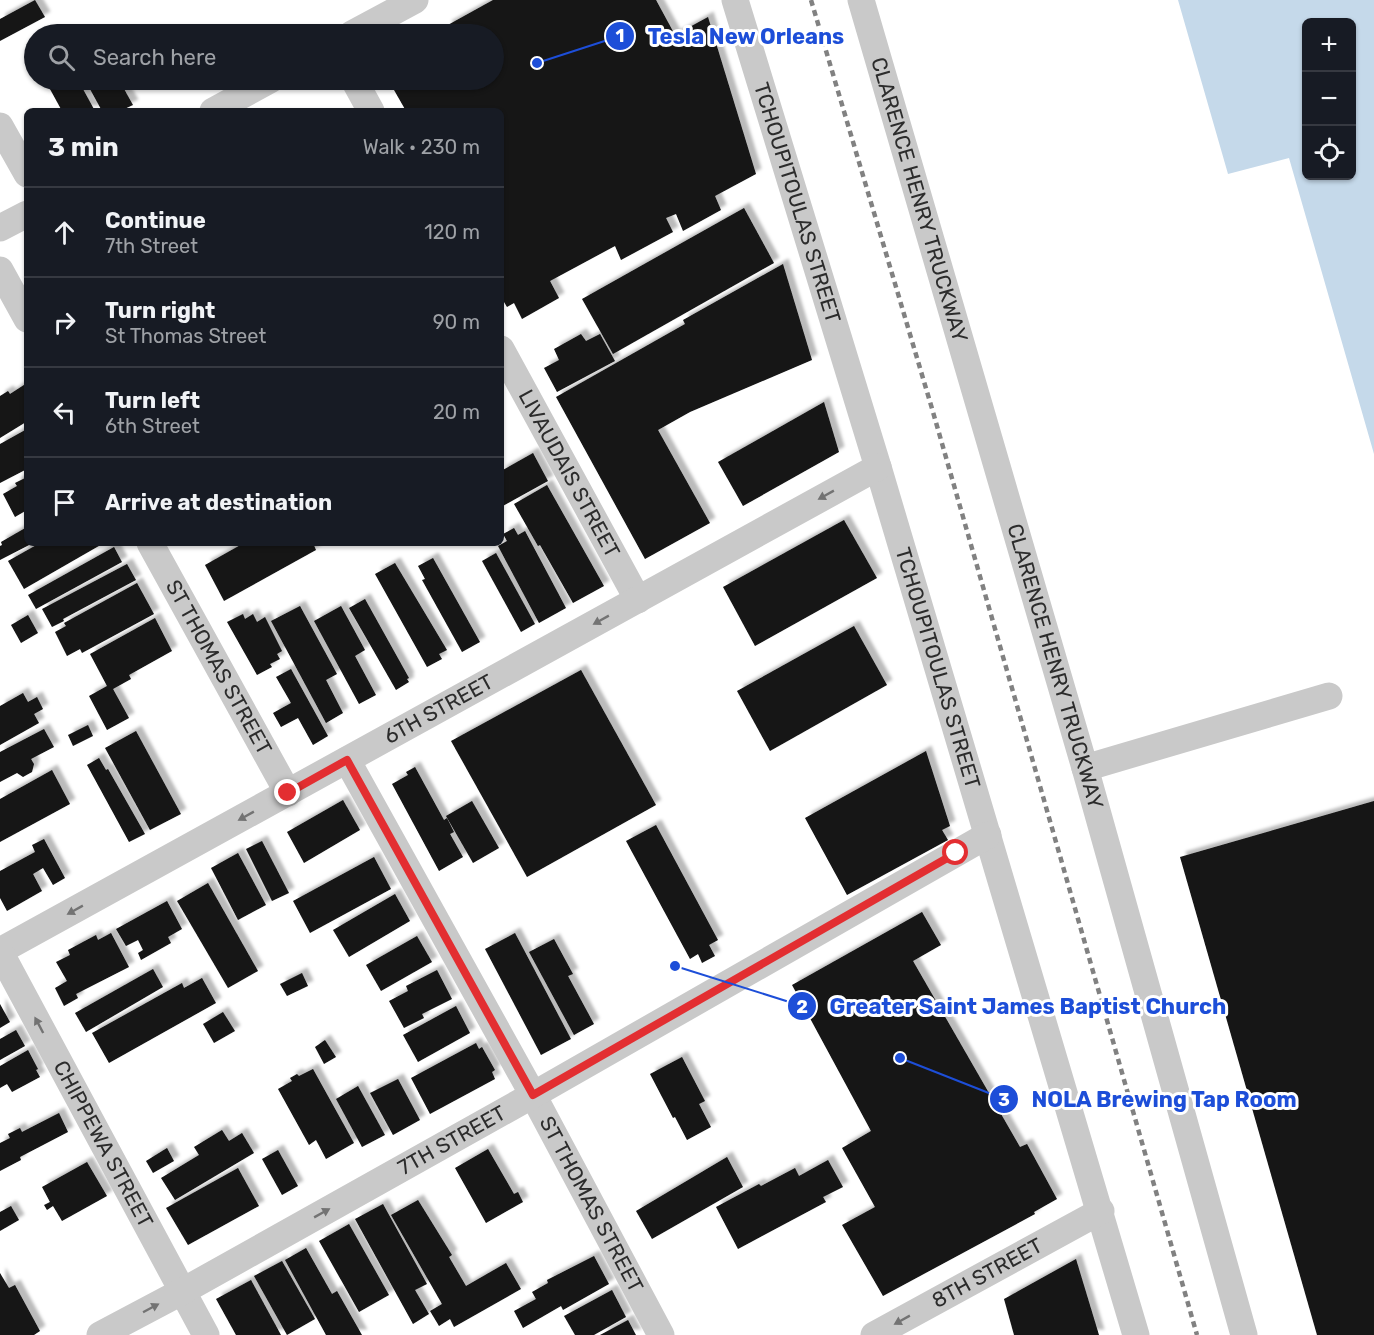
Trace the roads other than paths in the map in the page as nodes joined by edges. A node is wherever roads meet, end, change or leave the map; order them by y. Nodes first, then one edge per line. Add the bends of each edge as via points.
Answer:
1 (415, 0) edge
2 (735, 0) edge
3 (861, 0) edge
4 (371, 24) edge
5 (252, 90) edge
6 (359, 90) edge
7 (219, 108) edge
8 (369, 108) edge
9 (0, 126) edge
10 (24, 169) edge
11 (24, 216) edge
12 (0, 228) edge
13 (0, 270) edge
14 (24, 314) edge
15 (504, 354) edge
16 (878, 467) junction
17 (152, 546) edge
18 (638, 600) junction
19 (1329, 696) dead end
20 (347, 760) junction
21 (1085, 768) junction
22 (288, 793) junction
23 (988, 834) junction
24 (0, 951) edge
25 (533, 1095) junction
26 (1101, 1211) junction
27 (183, 1291) junction
28 (100, 1335) edge
29 (206, 1335) edge
30 (661, 1335) edge
31 (874, 1335) edge
32 (1136, 1335) edge
33 (1244, 1335) edge

1 - 4 street
2 - 16 street, TCHOUPITOULAS STREET
3 - 21 street, CLARENCE HENRY TRUCKWAY
5 - 7 street
6 - 8 street
9 - 10 street
11 - 12 street
13 - 14 street
15 - 18 street, LIVAUDAIS STREET
16 -> 18 street, 6TH STREET
16 - 23 street, TCHOUPITOULAS STREET
17 - 22 street, ST THOMAS STREET
18 -> 20 street, 6TH STREET
19 - 21 street
20 - 22 street, 6TH STREET
20 - 25 street, ST THOMAS STREET
21 - 33 street, CLARENCE HENRY TRUCKWAY
22 -> 24 street, 6TH STREET
23 - 25 street, 7TH STREET
23 - 26 street, TCHOUPITOULAS STREET
27 -> 24 street, CHIPPEWA STREET
27 -> 25 street, 7TH STREET
25 - 30 street, ST THOMAS STREET
26 -> 31 street, 8TH STREET
26 - 32 street, TCHOUPITOULAS STREET
28 -> 27 street, 7TH STREET
27 - 29 street, CHIPPEWA STREET

